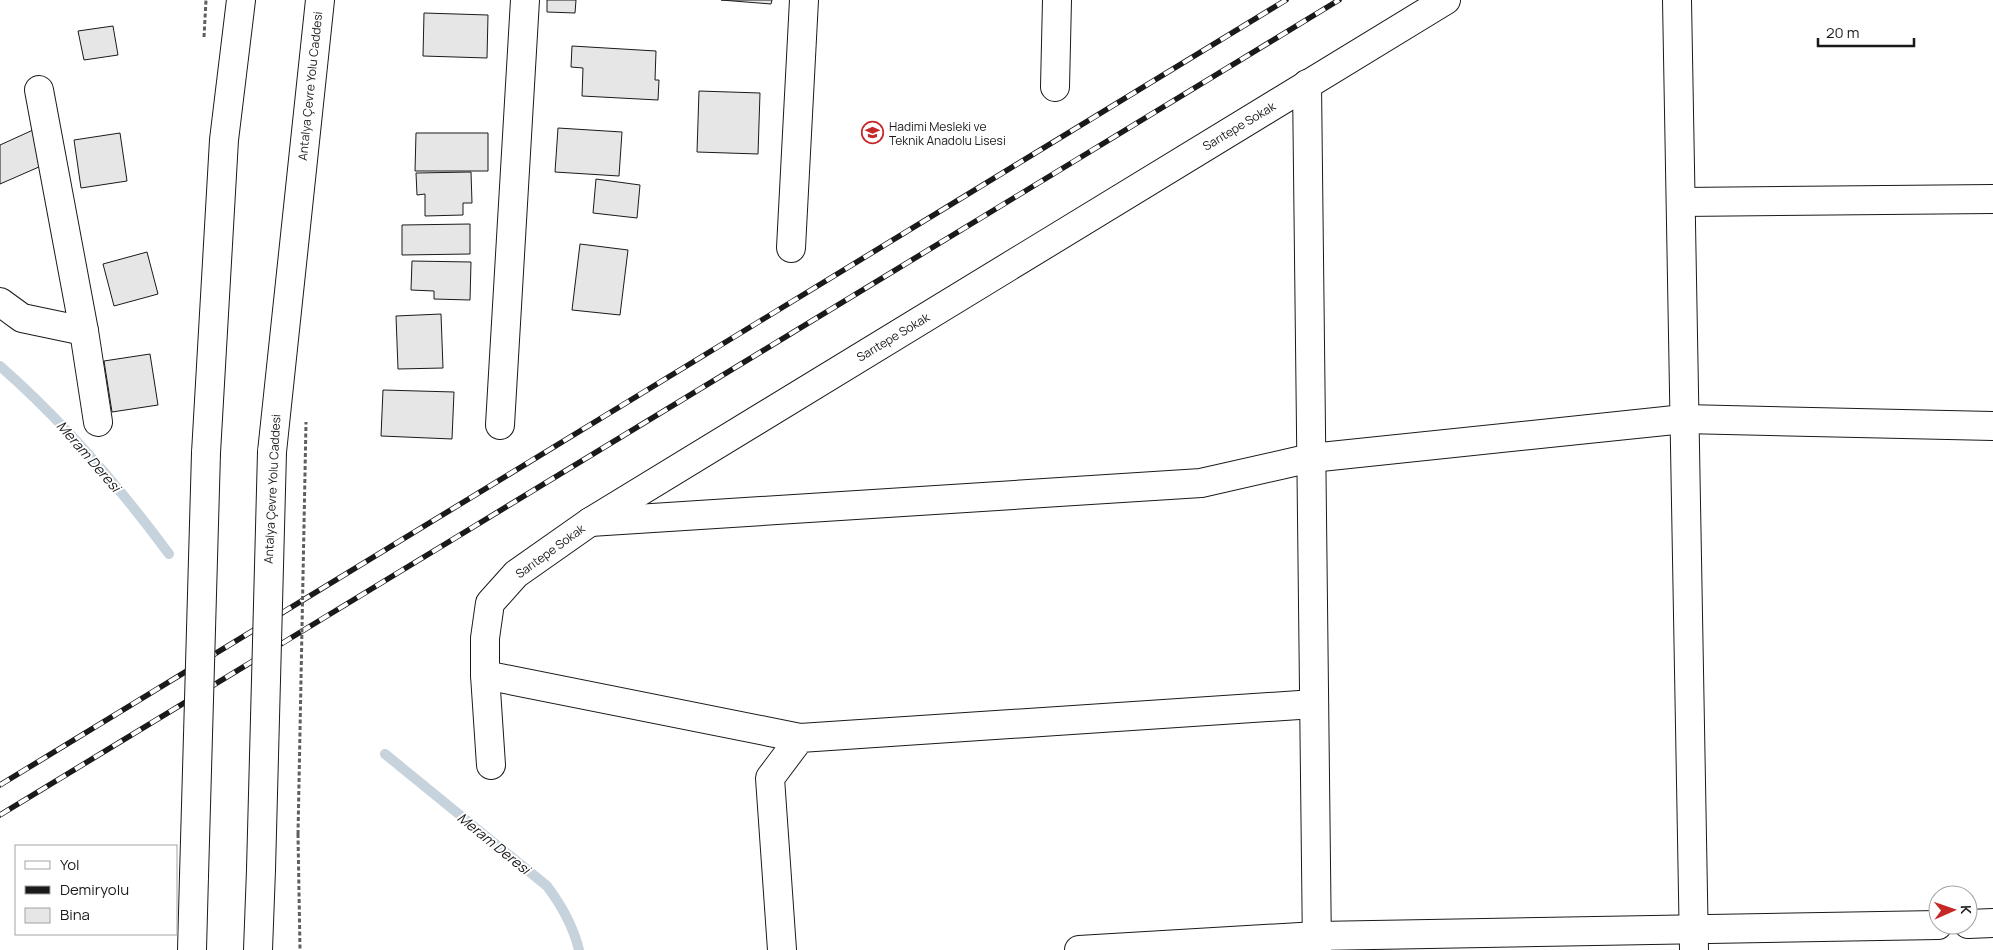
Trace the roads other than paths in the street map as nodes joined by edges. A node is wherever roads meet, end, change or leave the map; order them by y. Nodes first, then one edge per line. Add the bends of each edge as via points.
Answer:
1 (241, 0) edge
2 (320, 0) edge
3 (525, 0) edge
4 (804, 0) edge
5 (1057, 0) edge
6 (1446, 0) edge
7 (1677, 0) edge
8 (1307, 84) junction
9 (1055, 86) dead end
10 (39, 90) dead end
11 (1993, 199) edge
12 (1681, 202) junction
13 (791, 248) dead end
14 (0, 302) edge
15 (84, 331) junction
16 (1684, 419) junction
17 (98, 422) dead end
18 (500, 425) dead end
19 (1993, 426) edge
20 (1311, 458) junction
21 (590, 522) junction
22 (485, 676) junction
23 (1314, 704) junction
24 (800, 738) junction
25 (491, 765) dead end
26 (1993, 923) edge
27 (1978, 924) edge
28 (1928, 925) edge
29 (1694, 940) edge
30 (1317, 943) edge
31 (192, 950) edge
32 (258, 950) edge
33 (782, 950) edge
34 (1078, 950) edge

1 - 31 main road, bridge via 224,140 206,453
2 - 32 main road, Antalya Çevre Yolu Caddesi, bridge via 272,452
3 - 18 main road
4 - 13 main road
5 - 9 main road
6 - 8 main road, Sarıtepe Sokak
7 - 12 main road
8 - 20 main road
8 - 21 main road, Sarıtepe Sokak
10 - 15 main road
11 - 12 main road
12 - 16 main road
14 - 15 main road via 22,318
15 - 17 main road
16 - 19 main road
16 - 20 main road
16 - 29 main road
20 - 21 main road via 1201,483
20 - 23 main road
21 - 22 main road, Sarıtepe Sokak via 516,574 490,603 485,638
22 - 24 main road
22 - 25 main road, Sarıtepe Sokak
23 - 24 main road
23 - 30 main road
24 - 33 main road via 770,778
26 - 27 main road
28 - 29 main road
29 - 30 main road
30 - 34 main road

